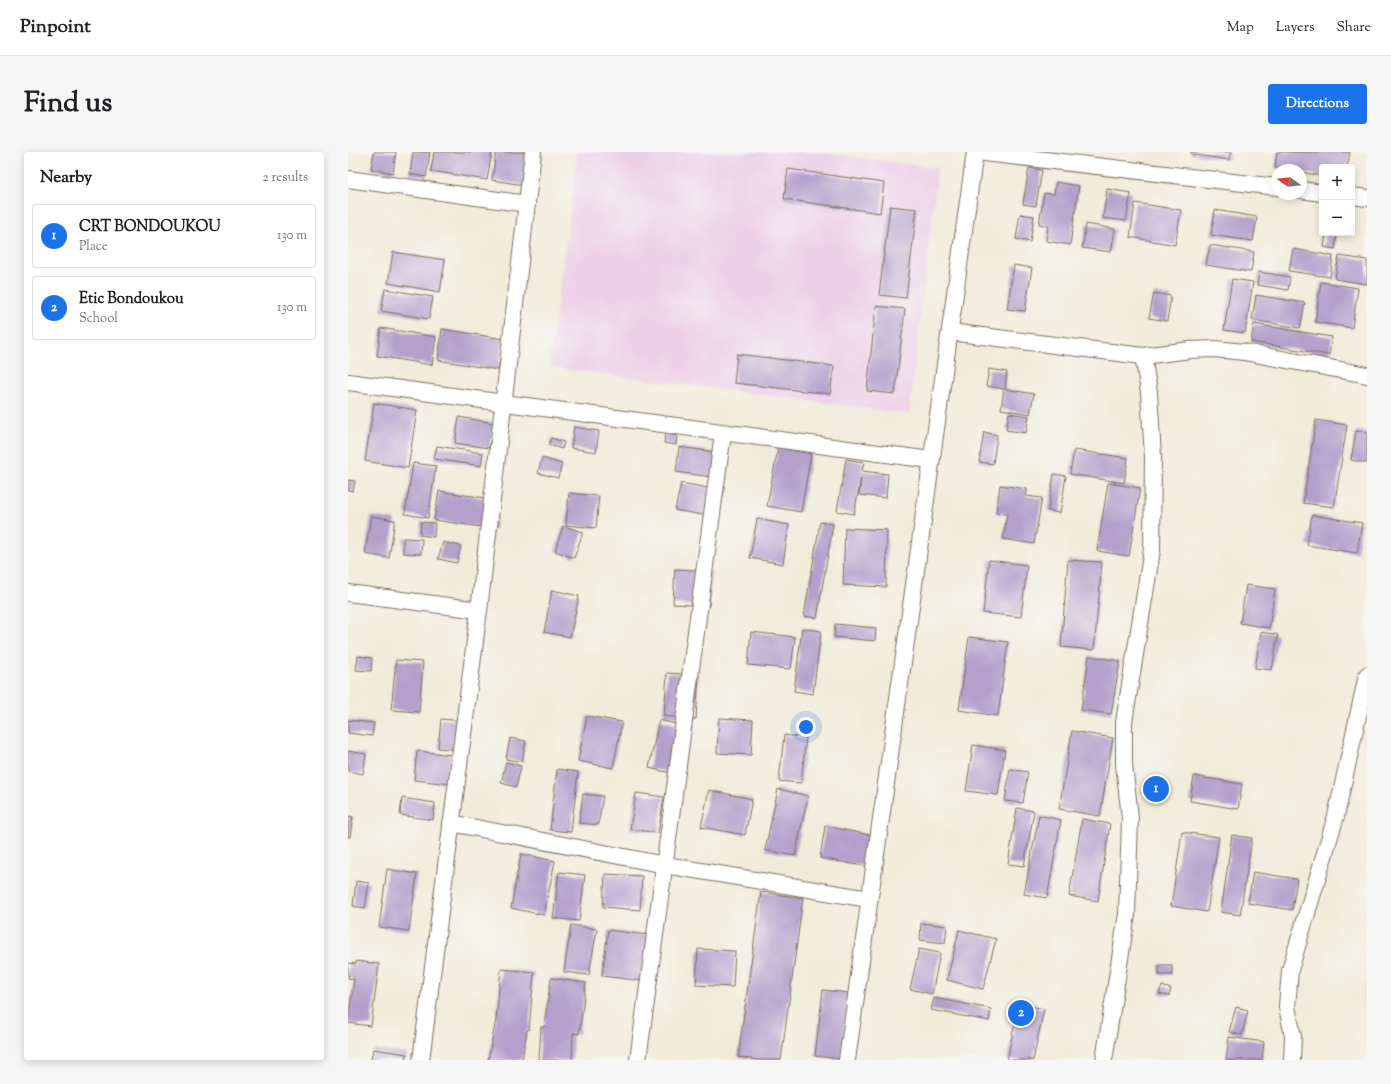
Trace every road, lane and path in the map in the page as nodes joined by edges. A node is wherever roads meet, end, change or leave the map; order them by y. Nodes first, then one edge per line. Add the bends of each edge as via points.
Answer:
1 (533, 152) edge
2 (975, 152) edge
3 (348, 179) edge
4 (1271, 186) edge
5 (1307, 191) edge
6 (1319, 193) edge
7 (1355, 196) edge
8 (1367, 198) edge
9 (527, 204) junction
10 (950, 332) junction
11 (1142, 356) junction
12 (1367, 375) edge
13 (348, 382) edge
14 (503, 403) junction
15 (723, 433) junction
16 (931, 460) junction
17 (348, 593) edge
18 (479, 610) junction
19 (1367, 675) edge
20 (451, 823) junction
21 (665, 865) junction
22 (869, 899) junction
23 (421, 1060) edge
24 (638, 1060) edge
25 (847, 1060) edge
26 (1104, 1060) edge
27 (1292, 1060) edge

1 - 9 street
2 - 4 street
2 - 10 street
3 - 9 street
5 - 6 street
7 - 8 street
9 - 14 street
10 - 11 street
10 - 16 street
11 - 12 street via 1215,349
11 - 26 street via 1149,392 1153,457 1152,550 1124,722 1124,764 1130,818 1127,914
13 - 14 street
14 - 15 street
14 - 18 street
15 - 16 street
15 - 21 street
16 - 22 street
17 - 18 street
18 - 20 street
19 - 27 street via 1336,816 1290,970 1287,1006 1294,1036
20 - 21 street
20 - 23 street
21 - 22 street
21 - 24 street
22 - 25 street

